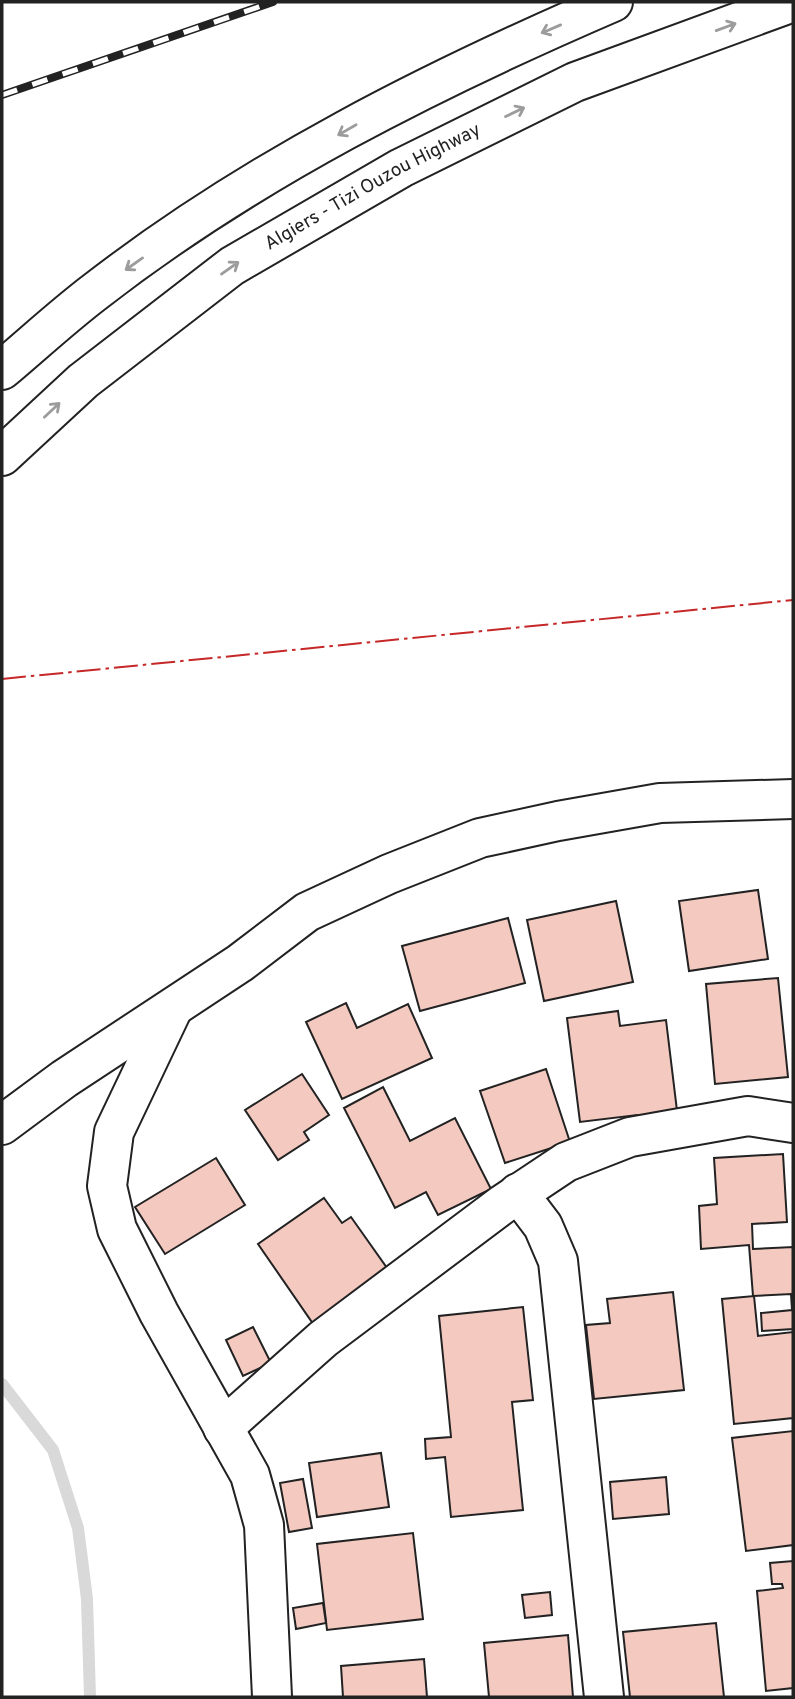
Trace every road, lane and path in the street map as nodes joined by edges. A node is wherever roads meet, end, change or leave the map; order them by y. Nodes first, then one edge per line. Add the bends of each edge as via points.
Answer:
1 (613, 2) edge
2 (793, 2) edge
3 (2, 370) edge
4 (2, 456) edge
5 (793, 799) edge
6 (173, 1008) junction
7 (793, 1123) edge
8 (2, 1125) edge
9 (518, 1193) junction
10 (223, 1428) junction
11 (272, 1697) edge
12 (604, 1697) edge

1 -> 3 main road via 505,48 364,120 228,200 96,290
4 -> 2 main road, Algiers - Tizi Ouzou Highway via 83,381 232,266 401,168 575,82
5 - 6 main road via 660,803 480,838 307,912
6 - 8 main road
6 - 10 main road via 114,1132 107,1186 117,1229
7 - 9 main road via 748,1116 630,1137 566,1162
9 - 10 main road via 323,1339
9 - 12 main road via 543,1226 558,1261
10 - 11 main road via 250,1475 264,1525

